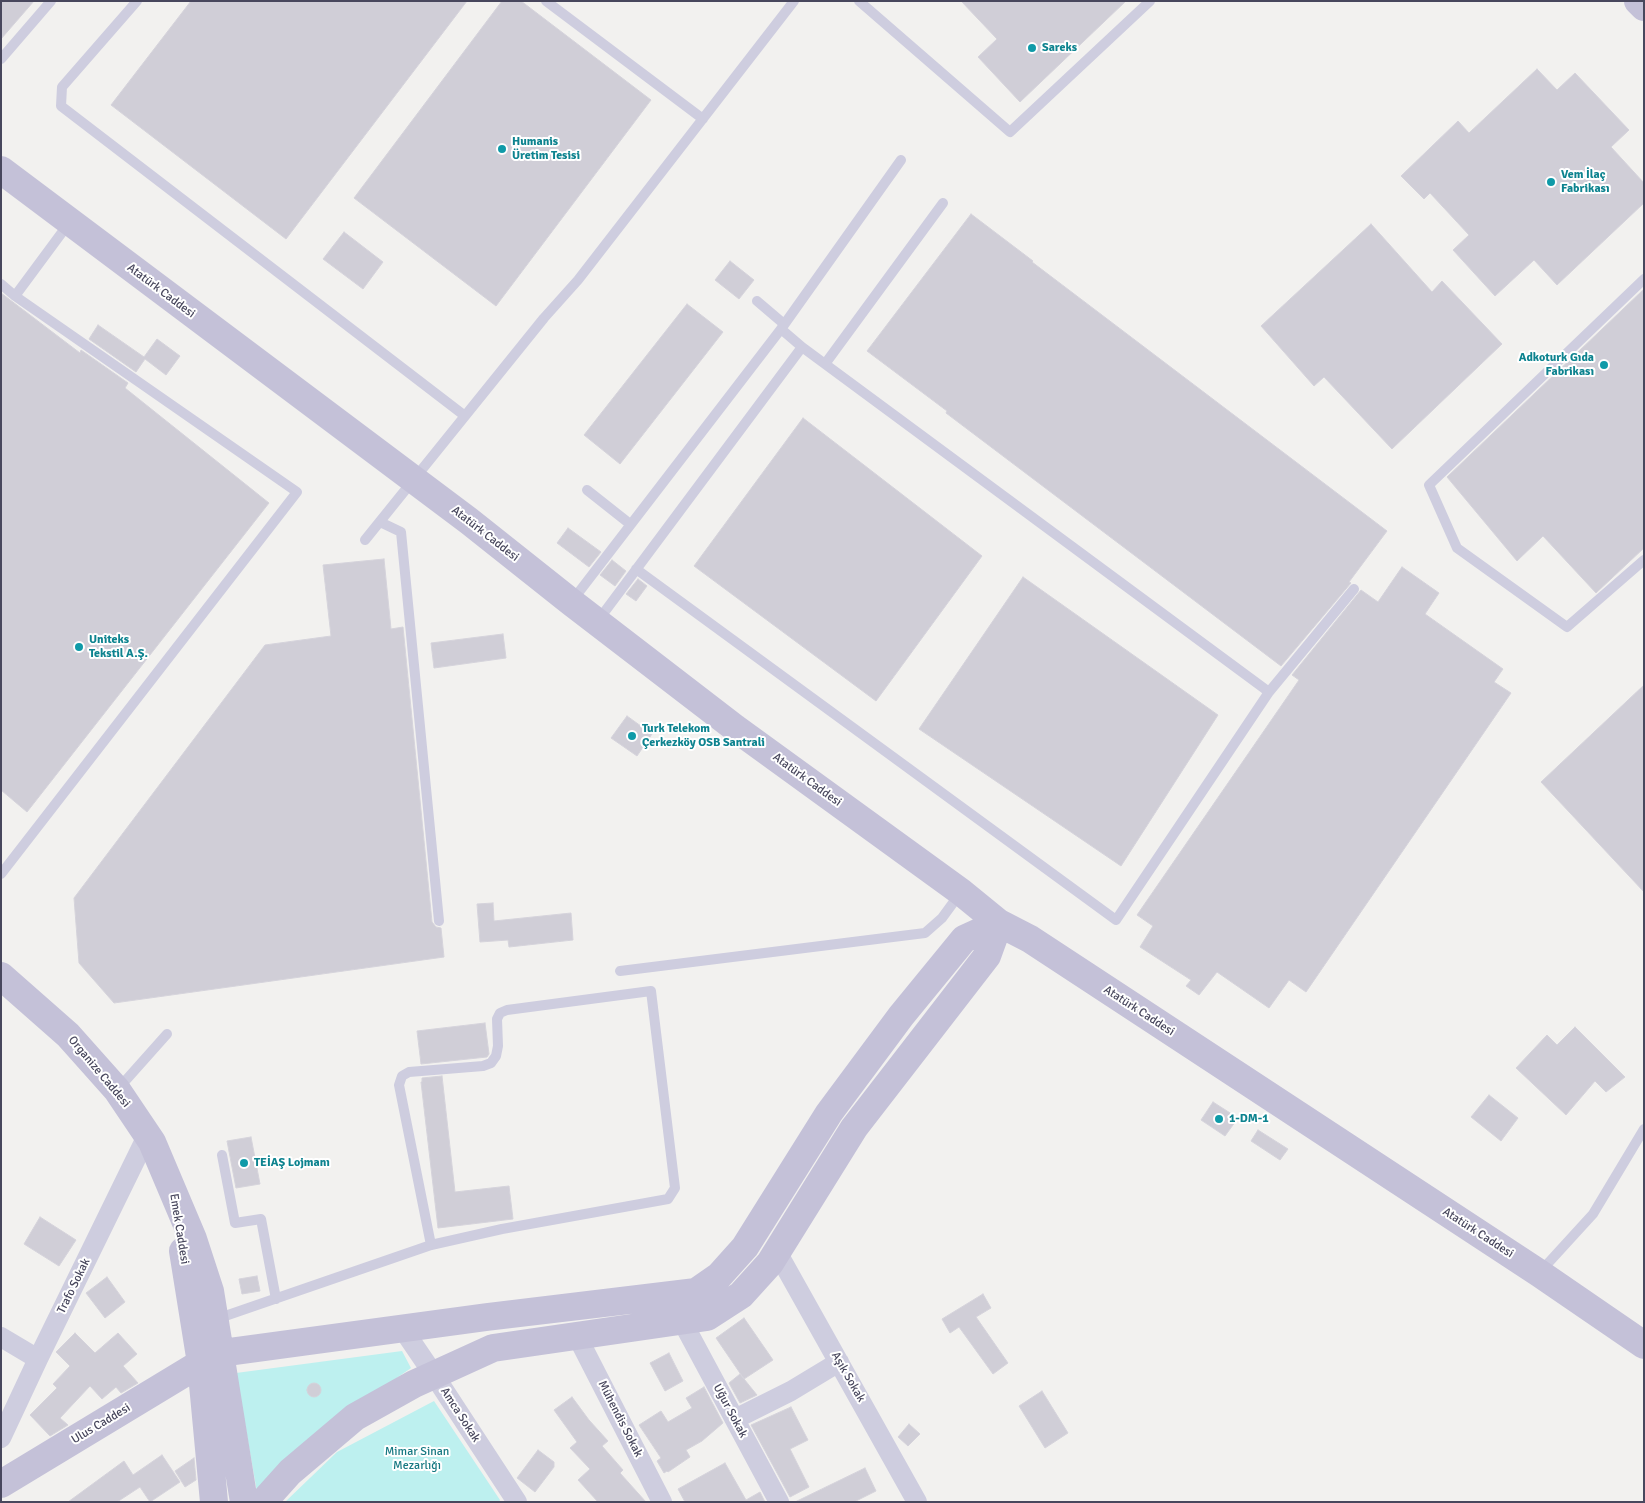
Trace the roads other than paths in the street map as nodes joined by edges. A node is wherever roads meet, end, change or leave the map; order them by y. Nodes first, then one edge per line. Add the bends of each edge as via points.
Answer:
1 (51, 1) edge
2 (137, 1) edge
3 (546, 1) edge
4 (794, 1) edge
5 (859, 1) edge
6 (1150, 1) edge
7 (1638, 1) edge
8 (1644, 8) edge
9 (1, 59) edge
10 (703, 119) junction
11 (901, 160) dead end
12 (1, 170) edge
13 (943, 203) dead end
14 (69, 222) junction
15 (1644, 279) edge
16 (1, 284) edge
17 (15, 296) junction
18 (757, 301) dead end
19 (782, 327) junction
20 (802, 347) junction
21 (825, 364) junction
22 (465, 416) junction
23 (414, 480) junction
24 (588, 490) dead end
25 (380, 522) junction
26 (630, 524) junction
27 (365, 540) dead end
28 (1644, 560) edge
29 (636, 569) junction
30 (1354, 589) dead end
31 (571, 602) junction
32 (597, 622) junction
33 (1269, 692) junction
34 (1, 874) edge
35 (962, 892) junction
36 (440, 921) dead end
37 (999, 923) junction
38 (620, 971) dead end
39 (1, 976) edge
40 (167, 1034) dead end
41 (117, 1090) junction
42 (1644, 1129) edge
43 (148, 1134) junction
44 (222, 1155) dead end
45 (172, 1188) junction
46 (431, 1245) junction
47 (777, 1252) junction
48 (1539, 1273) junction
49 (276, 1299) junction
50 (214, 1317) junction
51 (682, 1321) junction
52 (402, 1328) junction
53 (1621, 1330) junction
54 (577, 1336) junction
55 (1, 1337) edge
56 (1644, 1345) edge
57 (1644, 1357) edge
58 (211, 1358) junction
59 (38, 1359) junction
60 (840, 1362) junction
61 (434, 1375) junction
62 (734, 1419) junction
63 (1, 1438) edge
64 (1, 1484) edge
65 (214, 1502) edge
66 (244, 1502) edge
67 (262, 1502) edge
68 (517, 1502) edge
69 (662, 1502) edge
70 (780, 1502) edge
71 (917, 1502) edge

1 - 9 lane
2 - 22 lane via 62,87 61,106
3 - 10 lane
4 - 10 lane
5 - 6 lane via 1010,132
7 - 8 street
10 - 22 lane via 578,280
11 - 19 lane
12 - 14 street, Atatürk Caddesi
13 - 21 lane
14 - 17 lane
14 - 23 street, Atatürk Caddesi
15 - 28 lane via 1429,485 1456,548 1567,627
16 - 17 lane
17 - 34 lane via 297,492
18 - 19 lane
19 - 20 lane
19 - 26 lane
20 - 21 lane
20 - 29 lane
21 - 33 lane
22 - 23 lane
23 - 25 lane
23 - 31 street, Atatürk Caddesi
24 - 26 lane
25 - 27 lane
25 - 36 lane via 401,532
26 - 31 lane
29 - 32 lane
29 - 33 lane via 1116,920
30 - 33 lane
31 - 32 street, Atatürk Caddesi
32 - 35 street, Atatürk Caddesi via 735,728
35 - 37 street, Atatürk Caddesi
35 - 38 lane via 926,933
37 - 47 street via 987,956 854,1128
37 - 48 street, Atatürk Caddesi via 1030,938
37 - 52 street via 964,939 901,1016 829,1114 746,1247 720,1276 696,1292
39 - 41 street, Organize Caddesi via 68,1035
40 - 41 lane
41 - 43 street, Organize Caddesi
42 - 48 lane via 1593,1214
43 - 45 street, Organize Caddesi
43 - 59 street, Trafo Sokak
44 - 49 lane via 236,1223 260,1219
45 - 50 street, Emek Caddesi via 193,1238 210,1291
45 - 58 street, Emek Caddesi
46 - 46 lane via 398,1085 402,1076 409,1072 491,1063 498,1046 497,1019 507,1010 651,991 675,1188 668,1199
46 - 49 lane
47 - 51 street via 741,1295 707,1317
47 - 60 street, Aşık Sokak
48 - 53 street, Atatürk Caddesi
49 - 50 lane
50 - 58 street, Emek Caddesi
51 - 54 street
51 - 62 street, Uğur Sokak
52 - 58 street
52 - 61 street, Amca Sokak
53 - 56 street, Atatürk Caddesi
53 - 57 street
54 - 61 street via 493,1348
54 - 69 street, Mühendis Sokak
55 - 59 street
58 - 64 street, Ulus Caddesi
58 - 65 street, Emek Caddesi
58 - 66 street, Emek Caddesi
59 - 63 street, Trafo Sokak
60 - 62 street
60 - 71 street, Aşık Sokak
61 - 67 street via 355,1417 290,1472
61 - 68 street, Amca Sokak
62 - 70 street, Uğur Sokak

